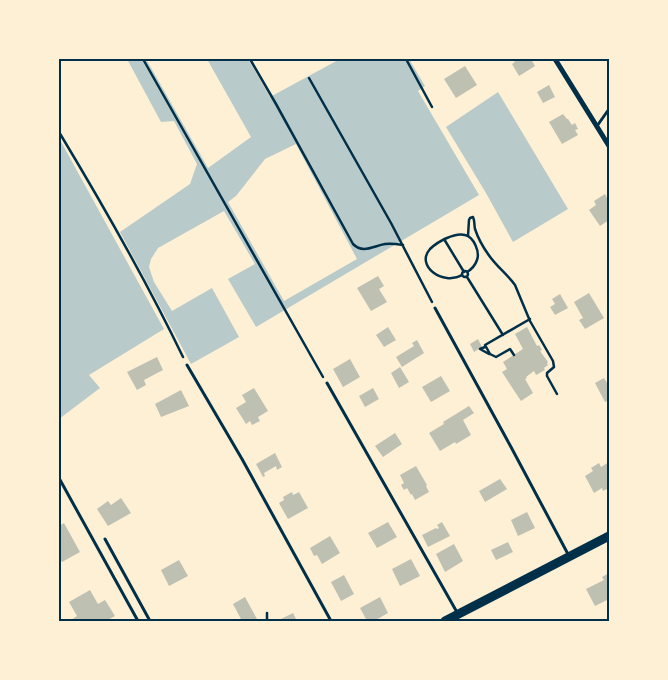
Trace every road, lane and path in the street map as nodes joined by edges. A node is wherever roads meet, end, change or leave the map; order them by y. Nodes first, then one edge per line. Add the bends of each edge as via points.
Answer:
1 (144, 59) edge
2 (250, 59) edge
3 (406, 59) edge
4 (555, 59) edge
5 (309, 78) dead end
6 (432, 107) dead end
7 (609, 109) edge
8 (597, 126) junction
9 (59, 132) edge
10 (609, 144) edge
11 (470, 223) junction
12 (475, 223) junction
13 (468, 236) junction
14 (444, 239) junction
15 (480, 239) junction
16 (474, 243) junction
17 (402, 245) junction
18 (464, 273) junction
19 (435, 308) joint
20 (530, 319) junction
21 (503, 334) junction
22 (486, 346) junction
23 (490, 354) junction
24 (514, 355) dead end
25 (187, 366) joint
26 (326, 382) joint
27 (557, 394) dead end
28 (59, 478) edge
29 (609, 536) edge
30 (105, 539) dead end
31 (570, 557) junction
32 (268, 613) dead end
33 (459, 614) junction
34 (138, 621) edge
35 (150, 621) edge
36 (267, 621) edge
37 (331, 621) edge
38 (445, 621) edge

1 - 26 path
2 - 17 path via 353,244 362,249
3 - 6 path
4 - 8 street
5 - 17 path
7 - 8 lane
8 - 10 street
9 - 25 path via 133,261
11 - 12 path
11 - 12 path via 471,217
11 - 13 path
12 - 15 path
13 - 14 path via 458,234
13 - 16 path
14 - 18 path
14 - 18 path via 427,254 429,268 444,278
15 - 16 path
15 - 20 path via 491,259 512,280
16 - 18 path via 477,260
17 - 19 path
18 - 21 path via 468,274
19 - 31 lane
20 - 21 path
20 - 27 path via 554,364 547,376
21 - 22 path
22 - 23 path
22 - 23 path via 480,349
23 - 24 path via 496,357 510,349
25 - 37 lane
26 - 33 lane
28 - 34 lane
29 - 31 main road
30 - 35 lane
31 - 33 main road
32 - 36 path
33 - 38 main road

